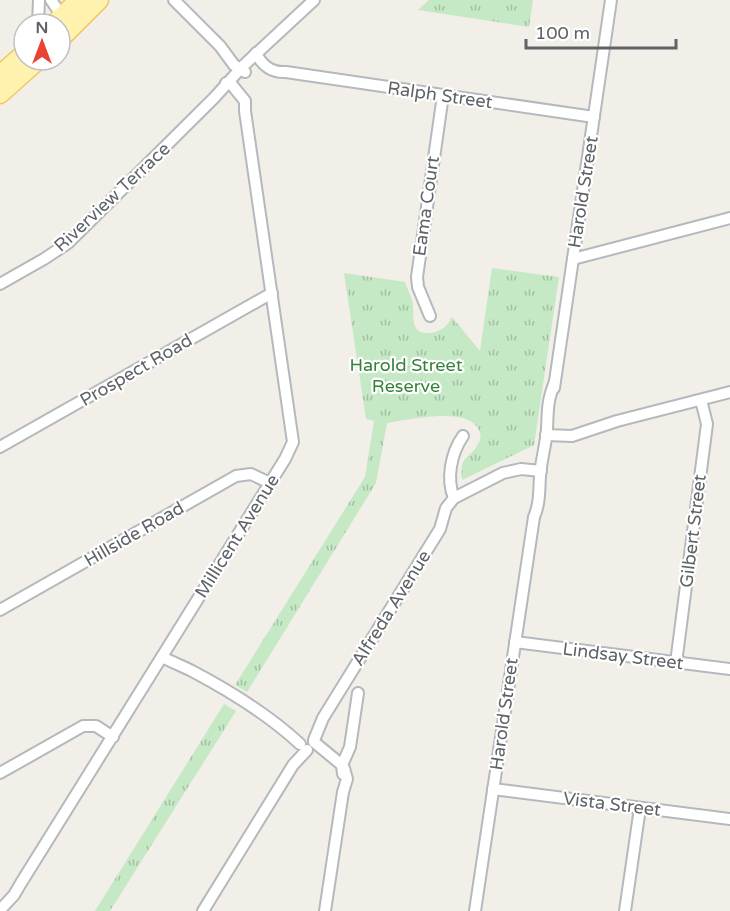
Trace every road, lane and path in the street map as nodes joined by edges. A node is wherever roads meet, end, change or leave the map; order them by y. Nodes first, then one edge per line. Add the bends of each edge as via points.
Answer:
1 (99, 0) edge
2 (174, 0) edge
3 (314, 0) edge
4 (612, 0) edge
5 (72, 21) edge
6 (259, 56) junction
7 (12, 64) edge
8 (243, 69) junction
9 (25, 72) edge
10 (0, 75) edge
11 (229, 86) junction
12 (0, 94) edge
13 (443, 95) junction
14 (594, 117) junction
15 (730, 218) edge
16 (573, 259) junction
17 (0, 284) edge
18 (272, 293) junction
19 (430, 316) dead end
20 (730, 392) edge
21 (701, 400) junction
22 (546, 435) junction
23 (463, 436) dead end
24 (0, 447) edge
25 (541, 471) junction
26 (270, 483) junction
27 (454, 498) junction
28 (0, 610) edge
29 (515, 642) junction
30 (164, 654) junction
31 (676, 663) junction
32 (730, 669) edge
33 (358, 693) dead end
34 (113, 737) junction
35 (307, 743) junction
36 (343, 767) junction
37 (0, 773) edge
38 (493, 789) junction
39 (640, 808) junction
40 (730, 819) edge
41 (0, 910) edge
42 (203, 911) edge
43 (325, 911) edge
44 (475, 911) edge
45 (626, 911) edge

1 - 5 main road
2 - 8 street
3 - 6 street, Riverview Terrace
4 - 14 street, Harold Street
6 - 8 street, Riverview Terrace
6 - 13 street, Ralph Street via 286,72
7 - 10 main road
8 - 11 street, Riverview Terrace
9 - 12 main road
11 - 17 street, Riverview Terrace via 68,243
11 - 18 street, Millicent Avenue via 244,111
13 - 14 street, Ralph Street
13 - 19 street, Eama Court via 417,277
14 - 16 street, Harold Street
15 - 16 street
16 - 22 street, Harold Street via 552,416
18 - 24 street, Prospect Road
18 - 26 street, Millicent Avenue via 293,438 290,452
20 - 21 street
21 - 22 street via 568,437
21 - 31 street, Gilbert Street via 707,424
22 - 25 street, Harold Street
23 - 27 street via 449,479
25 - 27 street via 521,469 503,474
25 - 29 street, Harold Street via 535,488
26 - 28 street, Hillside Road via 251,474 236,476
26 - 30 street, Millicent Avenue
27 - 35 street, Alfreda Avenue via 446,508 440,530
29 - 31 street, Lindsay Street
29 - 38 street, Harold Street
30 - 34 street, Millicent Avenue
30 - 35 street
31 - 32 street, Lindsay Street
33 - 36 street
34 - 37 street via 96,726 83,726
34 - 41 street, Millicent Avenue via 14,895
35 - 36 street
35 - 42 street, Alfreda Avenue
36 - 43 street via 343,792
38 - 39 street, Vista Street
38 - 44 street, Harold Street
39 - 40 street, Vista Street
39 - 45 street

